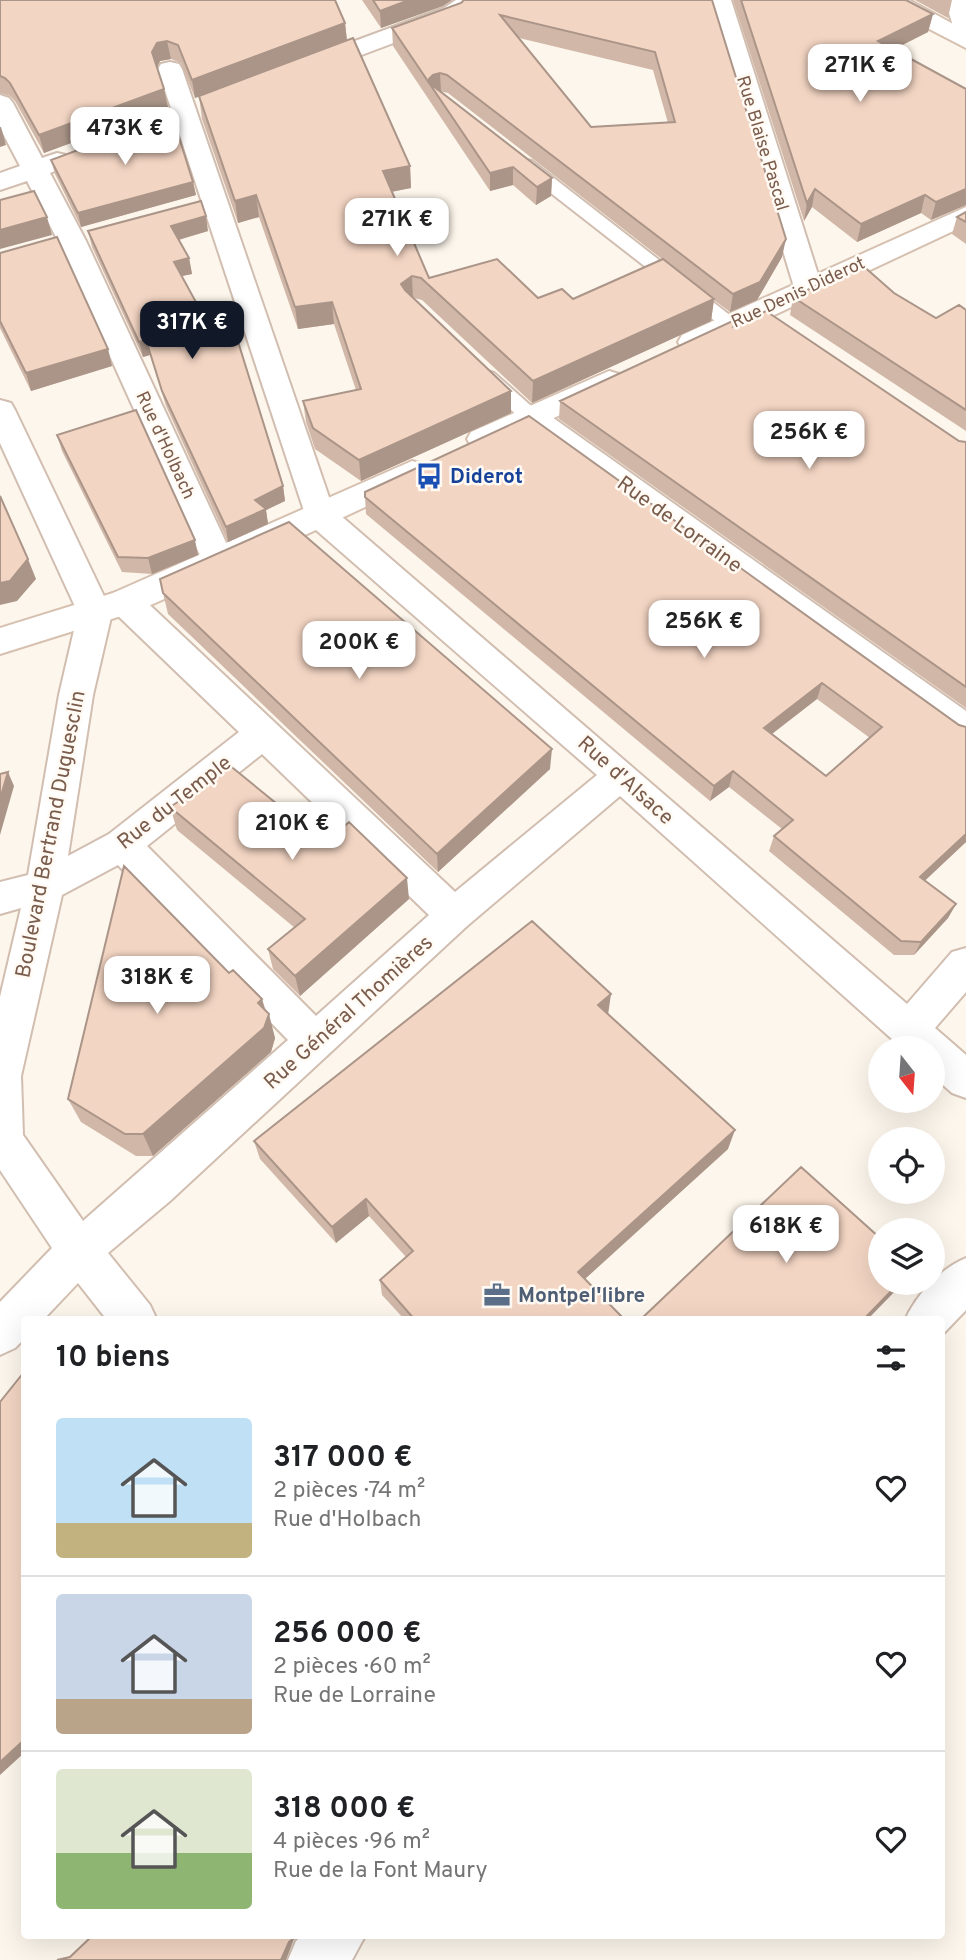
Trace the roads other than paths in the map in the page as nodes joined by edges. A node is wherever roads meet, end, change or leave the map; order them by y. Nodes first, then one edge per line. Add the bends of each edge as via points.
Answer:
1 (473, 0) edge
2 (719, 0) edge
3 (891, 0) edge
4 (957, 0) edge
5 (966, 34) edge
6 (966, 41) edge
7 (170, 69) dead end
8 (287, 75) edge
9 (0, 103) edge
10 (85, 150) edge
11 (515, 156) edge
12 (35, 169) junction
13 (0, 182) edge
14 (966, 215) edge
15 (808, 286) junction
16 (730, 324) junction
17 (669, 352) edge
18 (472, 363) edge
19 (633, 369) edge
20 (0, 410) edge
21 (531, 417) junction
22 (319, 515) junction
23 (219, 562) junction
24 (110, 607) junction
25 (0, 641) edge
26 (966, 729) edge
27 (263, 733) junction
28 (620, 776) junction
29 (122, 845) junction
30 (45, 886) junction
31 (0, 898) edge
32 (454, 915) junction
33 (966, 964) edge
34 (916, 1036) edge
35 (928, 1036) edge
36 (316, 1042) junction
37 (945, 1062) edge
38 (1, 1076) edge
39 (966, 1080) edge
40 (79, 1251) junction
41 (966, 1279) edge
42 (132, 1316) edge
43 (931, 1316) edge
44 (2, 1333) edge
45 (336, 1939) edge
46 (315, 1960) edge

1 - 8 street via 452,13
2 - 15 street, Rue Blaise Pascal
3 - 6 street
4 - 5 street
7 - 22 street via 185,113 200,206
9 - 12 street, Rue d'Holbach
10 - 12 street
11 - 16 lane
12 - 13 street
12 - 23 street, Rue d'Holbach via 73,241
14 - 15 street, Rue Denis Diderot
15 - 16 street, Rue Denis Diderot via 770,318
16 - 17 street, Rue Denis Diderot
18 - 21 lane
19 - 21 street
20 - 24 street
21 - 22 street
21 - 26 street, Rue de Lorraine
22 - 23 street
22 - 28 street, Rue d'Alsace
23 - 24 street
24 - 25 street
24 - 27 street
24 - 30 street, Boulevard Bertrand Duguesclin via 76,695
27 - 29 street, Rue du Temple
27 - 32 street
28 - 32 street, Rue Général Thomières
28 - 34 street, Rue d'Alsace
29 - 30 street, Rue du Temple
29 - 36 street
30 - 31 street, Rue du Temple
30 - 38 street, Boulevard Bertrand Duguesclin
32 - 36 street, Rue Général Thomières
33 - 35 street
36 - 40 street, Rue Général Thomières
37 - 39 street, Rue d'Alsace
38 - 40 street, Boulevard Bertrand Duguesclin via 3,1140
40 - 42 street, Boulevard Bertrand Duguesclin
40 - 44 street, Rue Général Thomières
41 - 43 street
45 - 46 street

